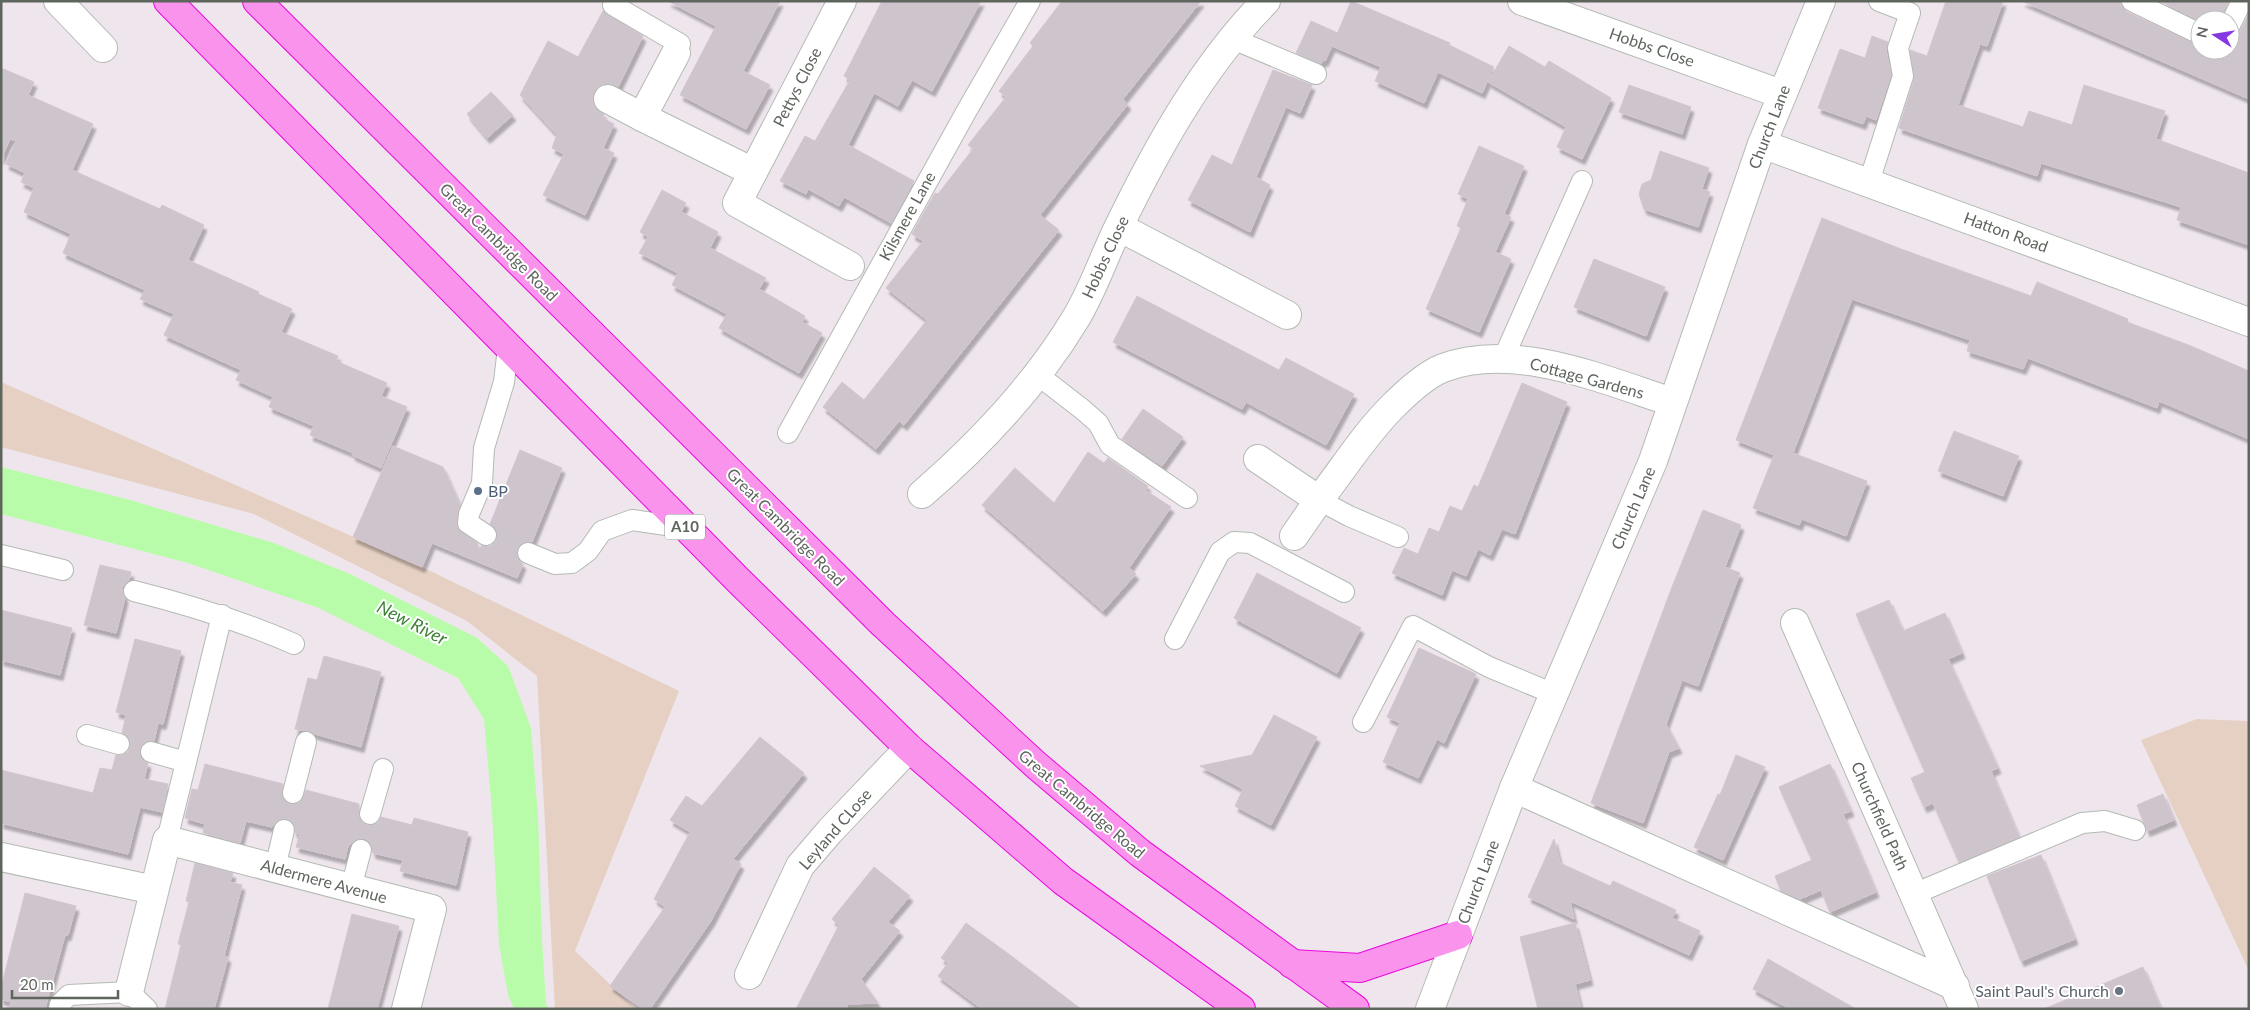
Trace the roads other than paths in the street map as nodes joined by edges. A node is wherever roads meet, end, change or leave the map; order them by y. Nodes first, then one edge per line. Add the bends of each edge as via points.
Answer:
1 (58, 1) edge
2 (168, 1) edge
3 (257, 1) edge
4 (842, 1) edge
5 (1030, 1) edge
6 (1266, 1) edge
7 (1821, 1) edge
8 (1879, 1) edge
9 (2132, 1) edge
10 (1525, 2) edge
11 (613, 5) dead end
12 (2190, 29) edge
13 (1233, 39) junction
14 (103, 48) dead end
15 (676, 53) joint
16 (1316, 74) dead end
17 (1781, 94) junction
18 (608, 99) dead end
19 (642, 117) junction
20 (1762, 144) junction
21 (753, 172) junction
22 (1582, 182) dead end
23 (1868, 182) junction
24 (1118, 227) junction
25 (850, 266) dead end
26 (1287, 315) dead end
27 (2249, 322) edge
28 (508, 348) junction
29 (1504, 359) junction
30 (1038, 375) junction
31 (1672, 402) junction
32 (788, 433) dead end
33 (1258, 459) dead end
34 (922, 494) dead end
35 (1188, 498) dead end
36 (1319, 500) junction
37 (687, 528) junction
38 (486, 535) dead end
39 (1294, 536) joint
40 (1398, 537) dead end
41 (528, 553) dead end
42 (1, 554) edge
43 (1280, 559) junction
44 (63, 570) dead end
45 (134, 591) dead end
46 (1344, 592) dead end
47 (222, 616) junction
48 (1796, 623) dead end
49 (1175, 639) dead end
50 (294, 644) dead end
51 (1554, 694) junction
52 (1362, 722) dead end
53 (87, 735) dead end
54 (306, 742) dead end
55 (119, 744) dead end
56 (909, 748) junction
57 (151, 752) dead end
58 (186, 762) junction
59 (383, 769) dead end
60 (1514, 788) junction
61 (293, 793) dead end
62 (370, 814) dead end
63 (284, 830) dead end
64 (2135, 830) dead end
65 (167, 840) junction
66 (361, 850) dead end
67 (1, 857) edge
68 (275, 868) junction
69 (351, 888) junction
70 (154, 890) junction
71 (1914, 894) junction
72 (1458, 936) junction
73 (1292, 964) junction
74 (749, 975) dead end
75 (1959, 997) edge
76 (138, 1000) edge
77 (59, 1009) edge
78 (406, 1009) edge
79 (1241, 1009) edge
80 (1355, 1009) edge
81 (1430, 1009) edge

1 - 14 street
2 - 28 highway, A10
3 - 73 highway, Great Cambridge Road via 869,610 1036,766 1140,853
4 - 21 street, Pettys Close
5 - 32 lane, Kilsmere Lane
6 - 13 street, Hobbs Close
7 - 17 street, Church Lane
8 - 23 lane via 1910,14 1898,48 1903,76
9 - 12 lane
10 - 17 street, Hobbs Close
11 - 15 lane via 680,44
13 - 16 lane
13 - 24 street, Hobbs Close via 1185,107
15 - 19 street
17 - 20 street, Church Lane
18 - 19 street
19 - 21 street
20 - 23 street, Hatton Road
20 - 31 street, Church Lane
21 - 25 street, Pettys Close via 737,203
22 - 29 lane
23 - 27 street, Hatton Road
24 - 26 street
24 - 30 street, Hobbs Close via 1077,317
28 - 37 highway, A10
28 - 38 lane via 504,382 484,448 482,483 469,514 468,523
29 - 31 street, Cottage Gardens via 1551,366
29 - 36 street, Cottage Gardens via 1471,361 1442,369 1415,386 1391,407
30 - 34 street, Hobbs Close via 983,437
30 - 35 lane via 1098,423 1110,444
31 - 51 street, Church Lane via 1652,461
33 - 36 street
36 - 39 street, Cottage Gardens
36 - 40 lane
37 - 41 lane via 632,520 602,532 588,551 572,563 555,564
37 - 56 highway, A10
39 - 43 lane
42 - 44 lane
43 - 46 lane
43 - 49 lane via 1250,543 1234,542 1220,552
45 - 47 lane
47 - 50 lane
47 - 58 lane
48 - 71 street, Churchfield Path
51 - 52 lane via 1489,667 1413,626
51 - 60 street, Church Lane
53 - 55 lane
54 - 61 lane
56 - 74 street, Leyland CLose via 800,866
56 - 79 highway, A10 via 1063,881
57 - 58 lane
58 - 65 lane
59 - 62 lane
60 - 72 street, Church Lane
60 - 75 street
63 - 68 lane
64 - 71 lane via 2105,821 2082,823
65 - 68 street, Aldermere Avenue
65 - 70 street
66 - 69 lane
67 - 70 street
68 - 69 street, Aldermere Avenue
69 - 78 street, Aldermere Avenue via 432,909
70 - 76 street
71 - 75 street, Churchfield Path
72 - 73 highway via 1360,968
72 - 81 street, Church Lane
73 - 80 highway, Great Cambridge Road
76 - 77 lane via 69,995

